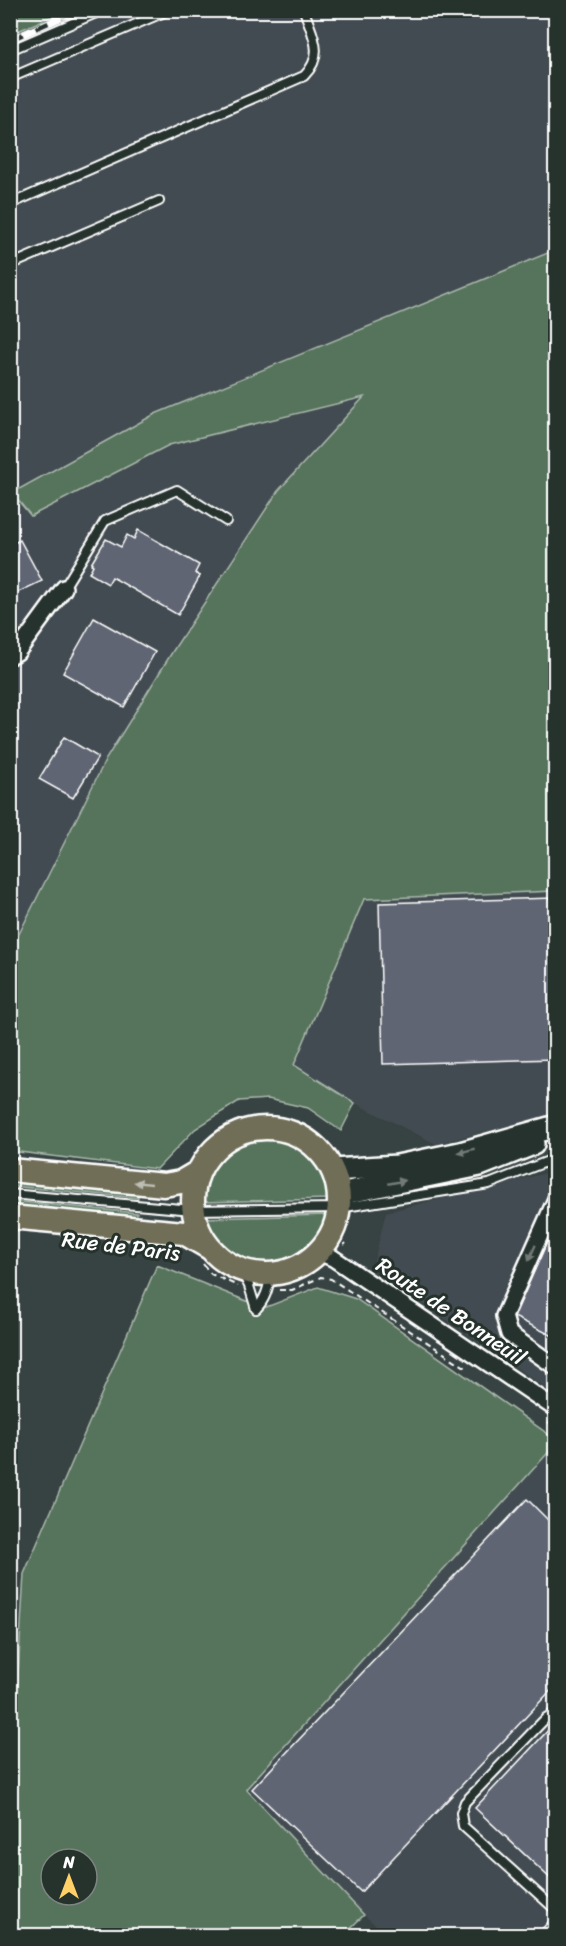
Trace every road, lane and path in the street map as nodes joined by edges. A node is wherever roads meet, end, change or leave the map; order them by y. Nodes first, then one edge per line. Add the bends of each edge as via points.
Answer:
1 (103, 10) edge
2 (170, 10) edge
3 (304, 10) edge
4 (10, 50) edge
5 (10, 78) edge
6 (159, 201) dead end
7 (10, 204) edge
8 (10, 265) edge
9 (226, 521) dead end
10 (64, 588) joint
11 (10, 656) edge
12 (555, 1126) edge
13 (555, 1138) edge
14 (555, 1158) edge
15 (10, 1170) edge
16 (333, 1170) junction
17 (198, 1172) junction
18 (10, 1194) edge
19 (555, 1199) edge
20 (339, 1201) junction
21 (193, 1210) junction
22 (10, 1217) edge
23 (205, 1254) junction
24 (322, 1261) junction
25 (324, 1277) junction
26 (246, 1280) junction
27 (269, 1282) junction
28 (505, 1322) junction
29 (471, 1336) dead end
30 (555, 1367) edge
31 (475, 1374) dead end
32 (552, 1416) edge
33 (555, 1428) edge
34 (555, 1712) edge
35 (555, 1910) edge

1 - 4 lane
2 - 5 lane
3 - 7 lane via 317,51 314,66 304,75
6 - 8 lane
9 - 10 lane via 177,490 105,522
10 - 11 street
12 -> 16 main road via 397,1166
20 -> 13 main road via 480,1165
14 - 20 lane via 489,1185
17 -> 15 main road via 164,1185
16 - 17 main road via 305,1138 265,1127 225,1140 209,1154
16 - 20 main road
17 - 21 main road
18 - 21 lane
19 -> 28 street
20 - 21 lane
20 - 24 main road
21 - 23 main road
22 - 23 main road, Rue de Paris via 184,1233
23 - 26 main road via 224,1261
23 - 26 path, Rue de Paris via 217,1278
24 - 25 path
24 - 27 main road
24 - 32 street, Route de Bonneuil via 333,1258
25 - 27 path via 292,1290
25 - 31 path, Route de Bonneuil
26 - 27 main road via 256,1274
26 - 27 lane via 256,1309 263,1302
28 - 29 path via 486,1335
28 - 30 street via 509,1334
32 - 33 path
34 - 35 lane via 465,1802 462,1813 463,1826

